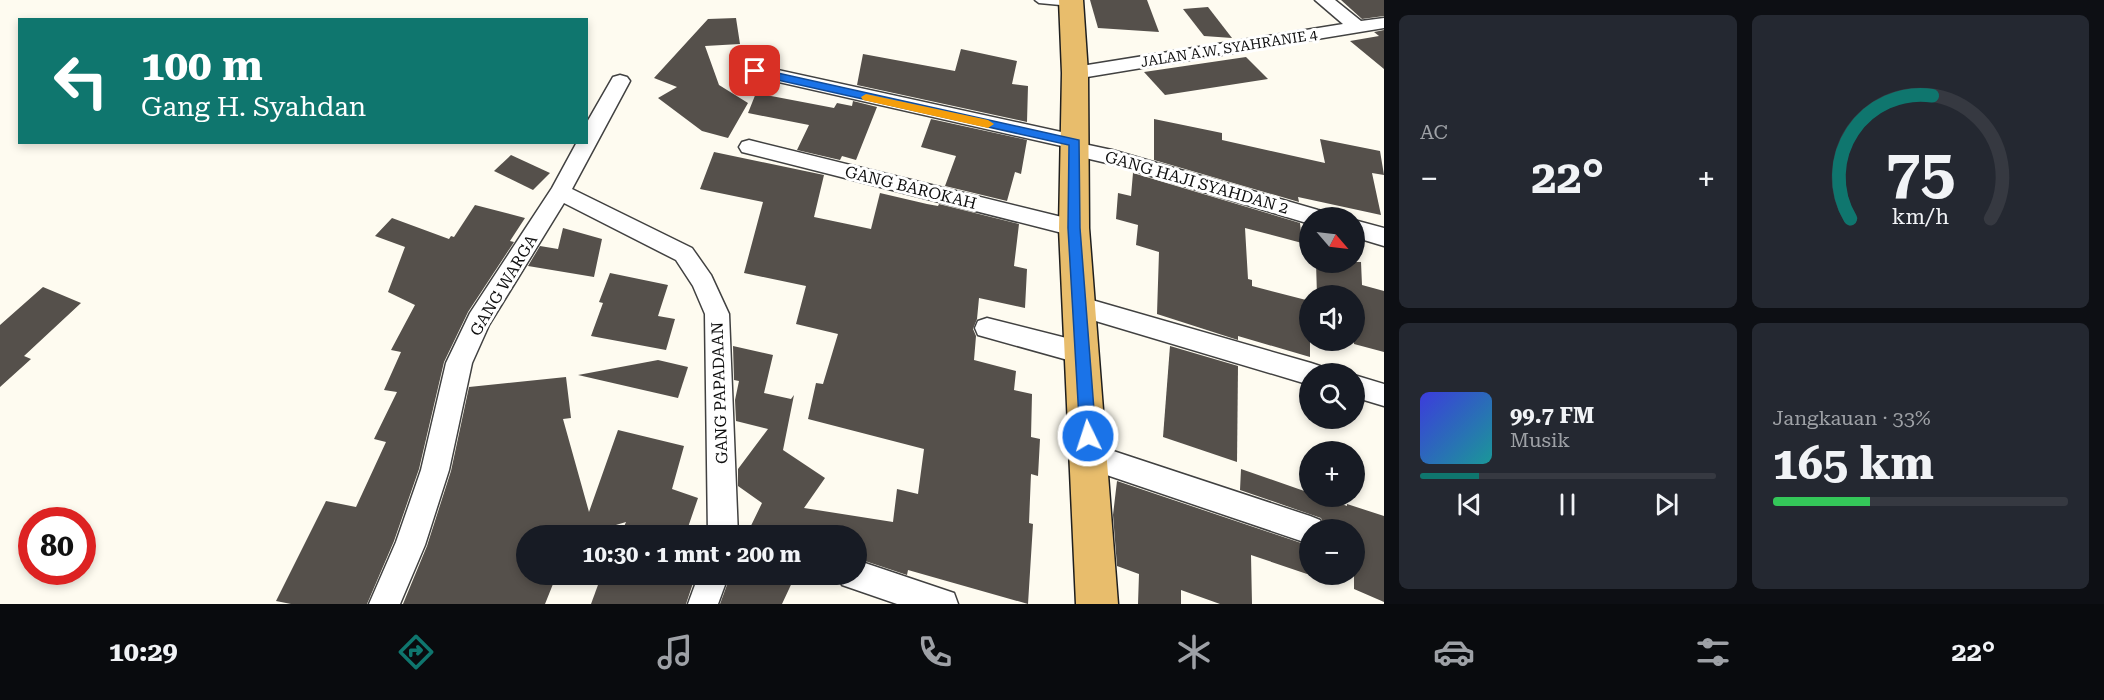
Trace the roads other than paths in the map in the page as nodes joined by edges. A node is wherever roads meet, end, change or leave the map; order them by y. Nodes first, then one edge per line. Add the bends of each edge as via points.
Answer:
1 (1039, 0) edge
2 (1324, 0) edge
3 (1071, 2) edge
4 (1384, 23) edge
5 (1357, 27) junction
6 (755, 71) dead end
7 (1075, 73) junction
8 (621, 81) dead end
9 (588, 141) edge
10 (586, 144) edge
11 (1075, 146) junction
12 (748, 147) dead end
13 (560, 192) junction
14 (1299, 212) edge
15 (1074, 228) junction
16 (1365, 231) edge
17 (1384, 237) edge
18 (1078, 306) junction
19 (987, 328) dead end
20 (1082, 353) junction
21 (1299, 370) edge
22 (1365, 389) edge
23 (1384, 395) edge
24 (1089, 456) junction
25 (723, 525) edge
26 (1299, 526) edge
27 (867, 579) edge
28 (710, 585) edge
29 (384, 604) edge
30 (704, 604) edge
31 (943, 604) edge
32 (1096, 604) edge

1 - 3 lane
2 - 5 street
3 - 7 highway
4 - 5 street, JALAN A.W. SYAHRANIE 4
5 - 7 street, JALAN A.W. SYAHRANIE 4
6 - 11 street, GANG HAJI SYAHDAN 2
7 - 11 highway
8 - 9 street, GANG WARGA
10 - 13 street, GANG WARGA
11 - 14 street, GANG HAJI SYAHDAN 2
11 - 15 highway
12 - 15 street, GANG BAROKAH
13 - 25 street, GANG PAPADAAN via 684,254 704,282 717,314
13 - 29 street, GANG WARGA via 479,320 459,363 435,470 410,545
15 - 18 highway
16 - 17 street
18 - 20 highway
18 - 21 street
19 - 20 street
20 - 24 highway
22 - 23 street
24 - 26 street
24 - 32 highway
27 - 31 street
28 - 30 street

